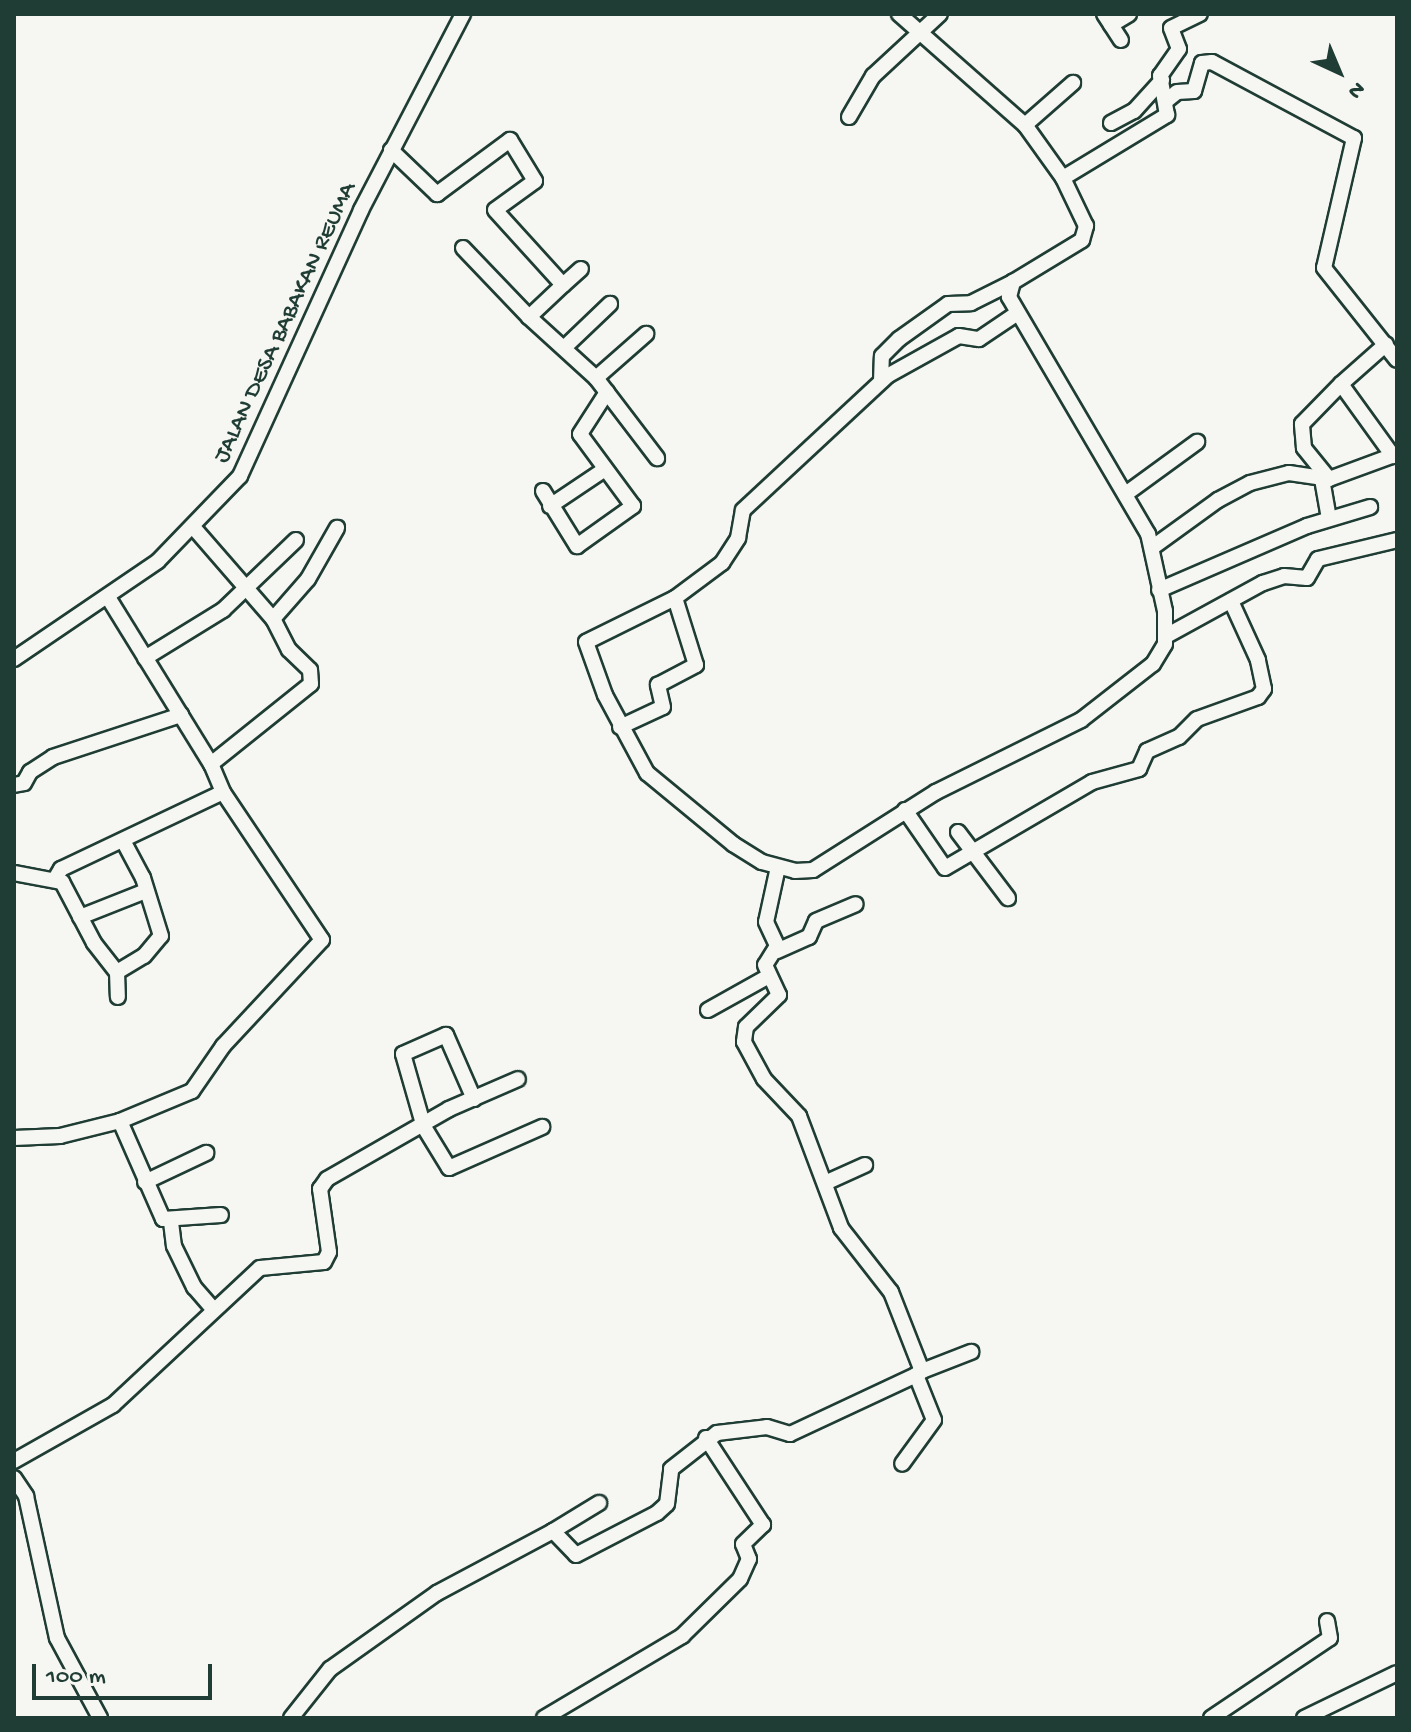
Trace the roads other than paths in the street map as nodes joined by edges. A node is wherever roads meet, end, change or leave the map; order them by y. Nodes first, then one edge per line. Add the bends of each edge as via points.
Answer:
1 (463, 14) edge
2 (899, 14) edge
3 (940, 14) edge
4 (1129, 14) edge
5 (1200, 14) edge
6 (1108, 19) edge
7 (1171, 28) junction
8 (919, 32) junction
9 (1155, 34) dead end
10 (1121, 40) dead end
11 (1162, 80) junction
12 (1073, 83) dead end
13 (1166, 101) junction
14 (849, 117) dead end
15 (1111, 123) dead end
16 (1025, 125) junction
17 (391, 150) junction
18 (1063, 178) junction
19 (463, 248) dead end
20 (581, 269) dead end
21 (1013, 282) junction
22 (563, 285) junction
23 (610, 304) dead end
24 (1016, 314) junction
25 (529, 317) junction
26 (646, 334) dead end
27 (1386, 344) junction
28 (566, 346) junction
29 (1397, 360) edge
30 (596, 378) junction
31 (881, 381) junction
32 (1341, 384) junction
33 (607, 392) junction
34 (1197, 442) dead end
35 (1395, 455) edge
36 (657, 458) dead end
37 (605, 469) junction
38 (1326, 479) junction
39 (543, 491) dead end
40 (1127, 493) junction
41 (550, 506) junction
42 (1370, 507) dead end
43 (1329, 518) junction
44 (194, 528) junction
45 (337, 528) dead end
46 (296, 540) dead end
47 (1397, 540) edge
48 (1153, 547) junction
49 (1159, 590) junction
50 (246, 591) junction
51 (108, 597) junction
52 (675, 598) junction
53 (1231, 601) junction
54 (273, 619) junction
55 (1166, 636) junction
56 (145, 658) junction
57 (14, 659) edge
58 (181, 715) junction
59 (620, 727) junction
60 (211, 764) junction
61 (14, 785) edge
62 (223, 792) junction
63 (905, 810) junction
64 (958, 832) dead end
65 (124, 843) junction
66 (972, 853) junction
67 (778, 867) junction
68 (14, 873) edge
69 (55, 879) junction
70 (143, 892) junction
71 (1008, 898) dead end
72 (856, 904) dead end
73 (80, 917) junction
74 (777, 951) junction
75 (117, 972) junction
76 (769, 976) junction
77 (118, 997) dead end
78 (708, 1010) dead end
79 (518, 1079) dead end
80 (474, 1099) junction
81 (120, 1121) junction
82 (424, 1127) junction
83 (542, 1127) dead end
84 (14, 1138) edge
85 (206, 1153) dead end
86 (865, 1165) dead end
87 (145, 1182) junction
88 (825, 1183) junction
89 (221, 1215) dead end
90 (171, 1222) junction
91 (213, 1309) junction
92 (971, 1352) dead end
93 (919, 1373) junction
94 (706, 1438) junction
95 (14, 1461) edge
96 (902, 1464) dead end
97 (14, 1478) edge
98 (599, 1503) dead end
99 (553, 1531) junction
100 (1327, 1621) dead end
101 (1397, 1673) edge
102 (100, 1718) edge
103 (291, 1718) edge
104 (544, 1718) edge
105 (1211, 1718) edge
106 (1304, 1718) edge

1 - 17 street, JALAN DESA BABAKAN REUMA
2 - 8 street
3 - 8 street
4 - 6 street
5 - 7 street
6 - 10 street
7 - 9 street
7 - 11 street via 1179,49
8 - 14 street via 873,76
8 - 16 street
11 - 13 street
11 - 15 street via 1134,111
12 - 16 street
13 - 18 street via 1167,115 1155,126
13 - 27 street via 1177,92 1194,91 1202,63 1212,62 1354,138 1324,268
16 - 18 street
17 - 22 street via 437,194 510,140 535,181 495,210
17 - 44 street, JALAN DESA BABAKAN REUMA via 252,456
18 - 21 street via 1087,233
19 - 25 street
20 - 22 street
21 - 24 street via 1009,297
21 - 31 street via 971,303 948,304 899,339 882,356
22 - 25 street
23 - 28 street
24 - 31 street via 979,339 963,335
24 - 40 street
25 - 28 street
26 - 30 street
27 - 29 street
27 - 32 street
28 - 30 street
30 - 33 street
31 - 52 street via 743,510 738,538 722,563
32 - 35 street
32 - 38 street via 1302,424 1304,448
33 - 36 street
33 - 37 street via 580,434
34 - 40 street
35 - 38 street
37 - 41 street
37 - 41 street via 633,506 577,546
38 - 43 street
38 - 48 street via 1277,474 1250,483
39 - 41 street
40 - 48 street
42 - 43 street
43 - 49 street
44 - 50 street
44 - 51 street, JALAN DESA BABAKAN REUMA
45 - 54 street via 308,579
46 - 50 street
47 - 53 street via 1318,559 1307,578 1284,576
48 - 49 street
49 - 55 street
50 - 54 street
50 - 56 street
51 - 56 street
51 - 57 street, JALAN DESA BABAKAN REUMA
52 - 59 street via 696,665 658,685 663,707
52 - 59 street via 586,642
53 - 55 street
53 - 66 street via 1254,648 1262,693 1197,719 1179,737 1147,751 1139,769 1092,782
54 - 60 street via 289,650 310,670 311,684
55 - 63 street via 1153,664 1081,720
56 - 58 street
58 - 60 street
58 - 61 street via 53,757 30,772 24,783
59 - 67 street via 647,773 709,827
60 - 62 street
62 - 65 street
62 - 81 street via 322,940 223,1046 197,1087
63 - 66 street via 942,867
63 - 67 street via 813,870
64 - 66 street
65 - 69 street via 61,869
65 - 70 street via 143,878
66 - 71 street
67 - 74 street via 766,922
68 - 69 street
69 - 73 street via 67,887
70 - 73 street
70 - 75 street via 161,936 144,956
72 - 74 street via 816,921 809,937
73 - 75 street
74 - 76 street via 765,965
75 - 77 street
76 - 78 street
76 - 88 street via 779,989 778,998 746,1027 744,1042 764,1079 799,1116
79 - 80 street
80 - 82 street
80 - 82 street via 446,1035 407,1050 402,1062
81 - 84 street via 60,1136
81 - 87 street
82 - 83 street via 451,1169
82 - 91 street via 322,1183 329,1252 324,1262 260,1268
85 - 87 street
86 - 88 street
87 - 90 street via 157,1212
88 - 93 street via 841,1228 891,1292
89 - 90 street
90 - 91 street via 174,1246 194,1287
91 - 95 street via 113,1405
92 - 93 street
93 - 94 street via 790,1434 741,1428
93 - 96 street via 934,1420
94 - 99 street via 671,1469 667,1504 657,1513 576,1555
94 - 104 street via 763,1525 743,1544 749,1559 740,1579 682,1636
97 - 102 street via 26,1496 57,1638
98 - 99 street
99 - 103 street via 415,1606 330,1669
100 - 105 street via 1332,1635 1326,1642
101 - 106 street

